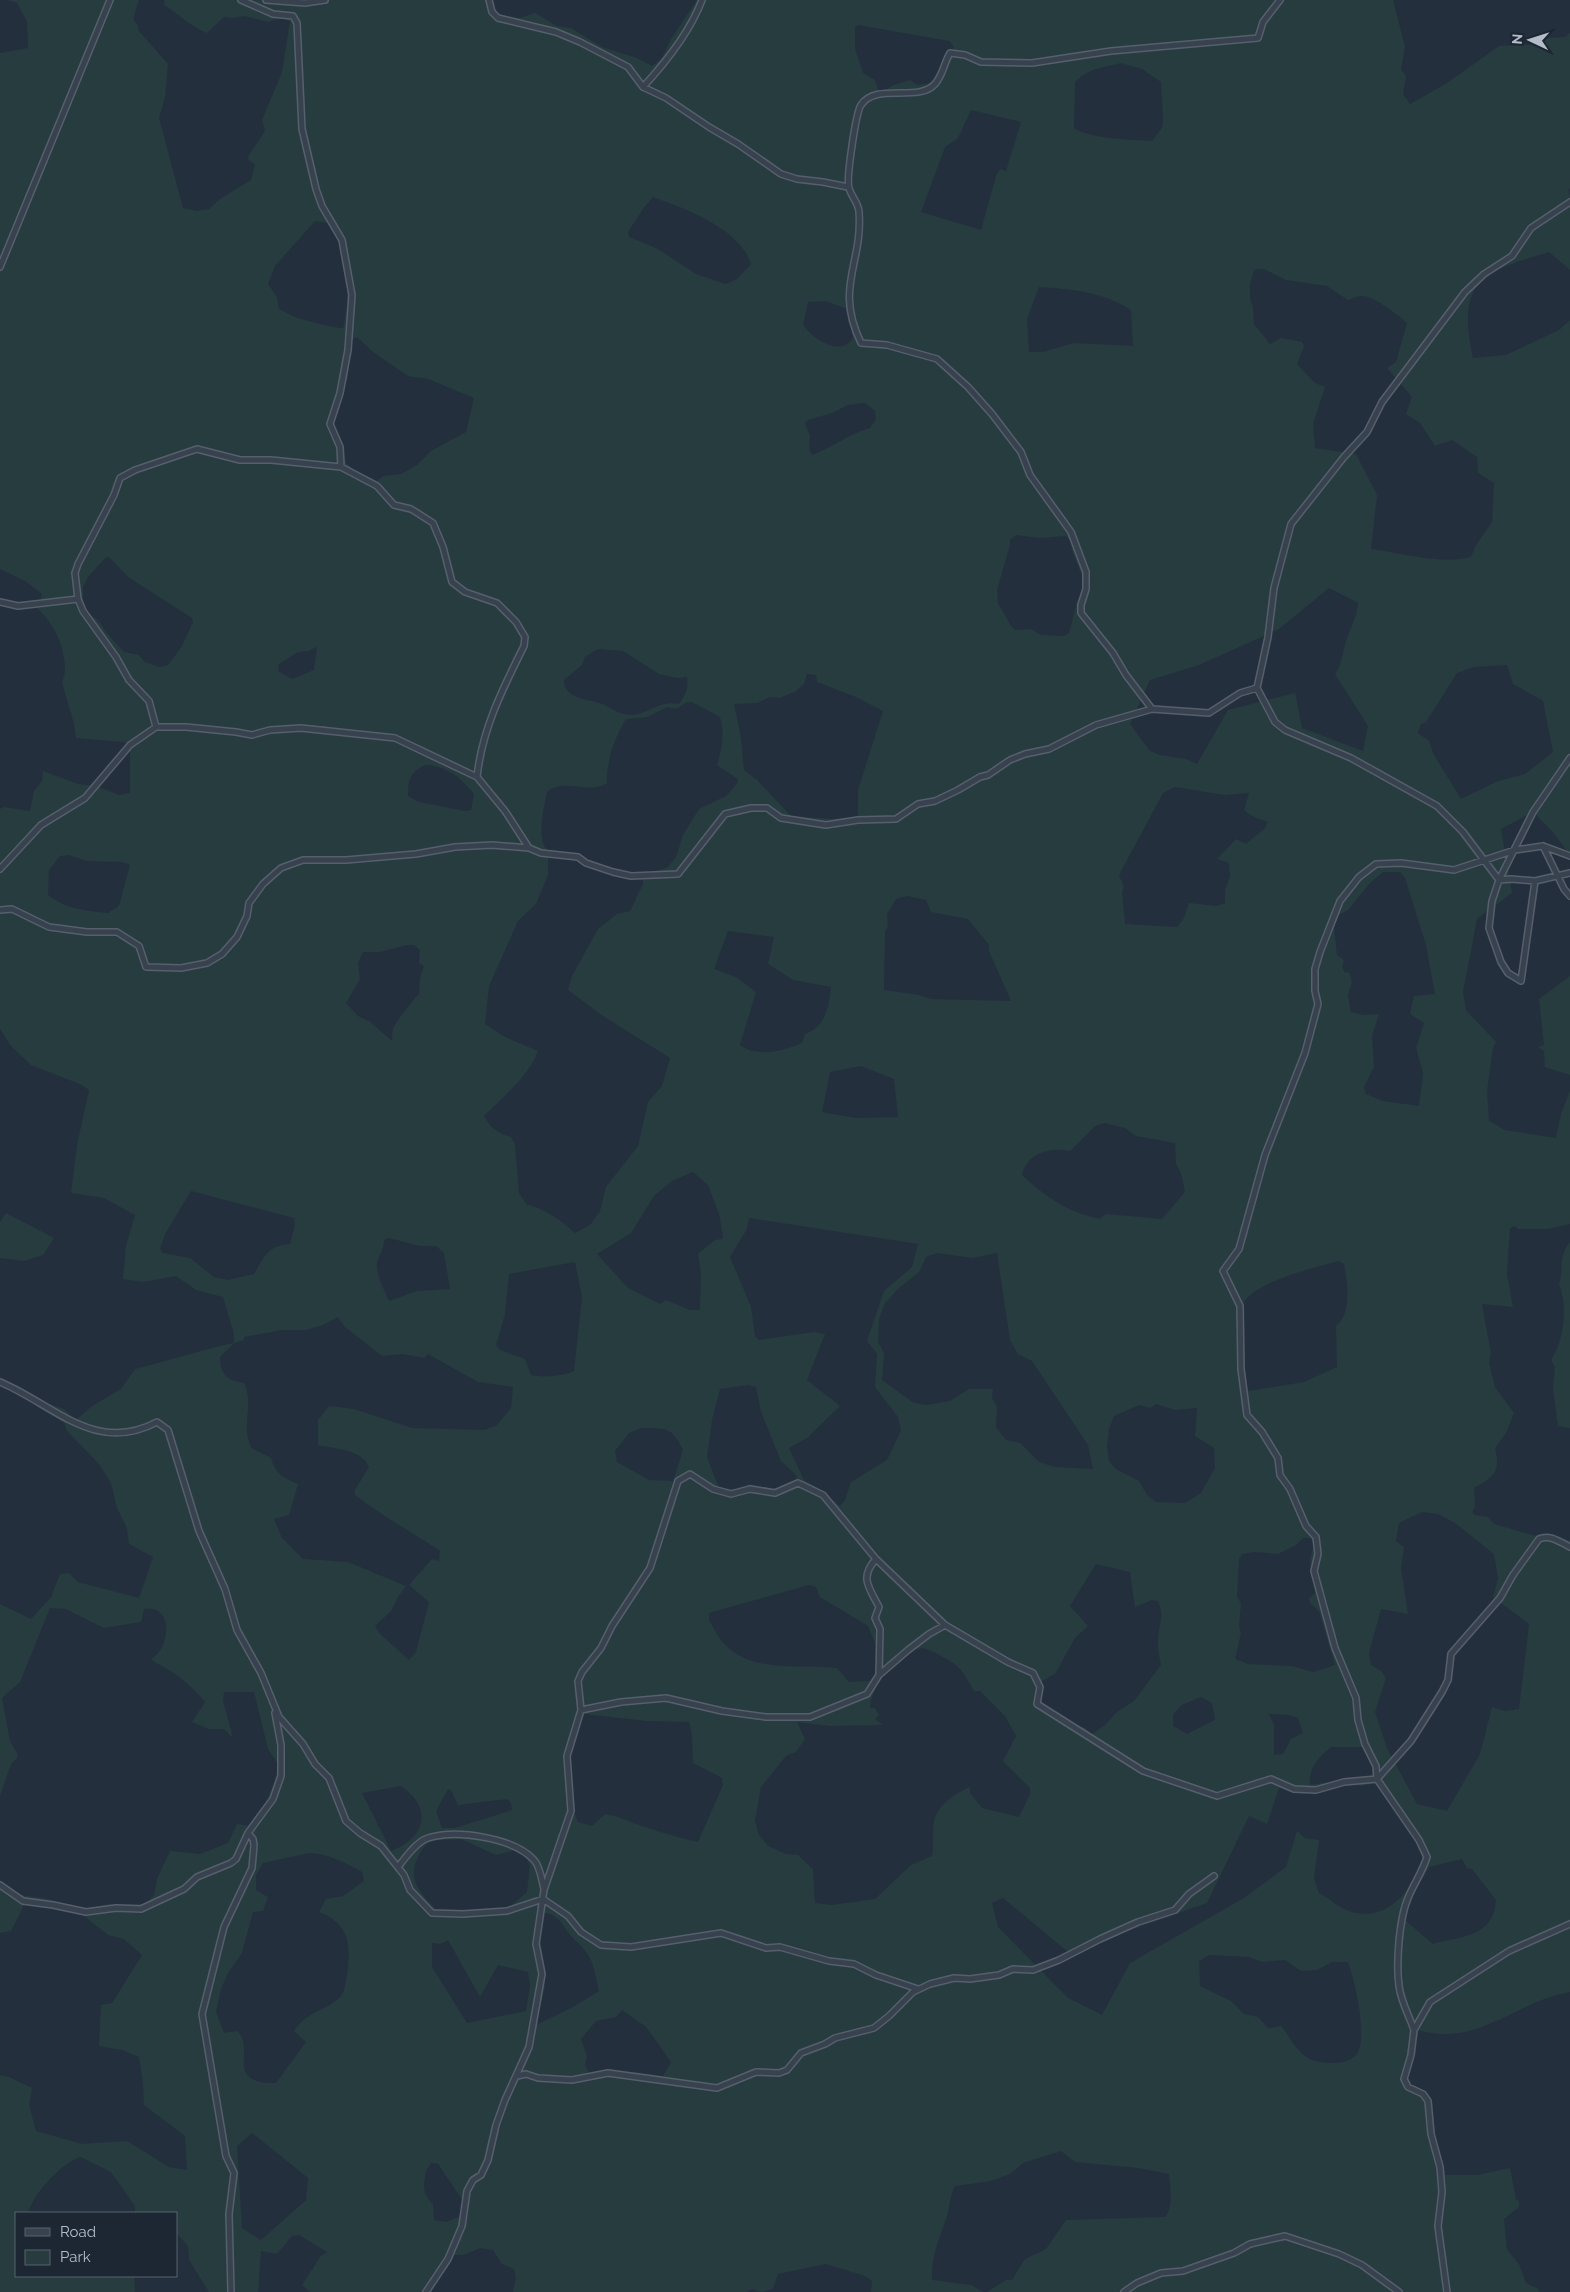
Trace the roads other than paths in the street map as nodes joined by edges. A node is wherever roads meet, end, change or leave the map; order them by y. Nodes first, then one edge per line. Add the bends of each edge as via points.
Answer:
1 (110, 0) edge
2 (242, 0) edge
3 (246, 0) edge
4 (266, 0) edge
5 (325, 0) edge
6 (488, 0) edge
7 (702, 0) edge
8 (1280, 0) edge
9 (643, 87) junction
10 (848, 187) junction
11 (1570, 202) edge
12 (0, 267) edge
13 (341, 467) junction
14 (78, 599) junction
15 (0, 602) edge
16 (1258, 688) junction
17 (1152, 710) junction
18 (156, 727) junction
19 (1570, 758) edge
20 (477, 777) junction
21 (1543, 846) junction
22 (529, 848) junction
23 (1515, 850) junction
24 (1570, 856) edge
25 (1485, 861) junction
26 (0, 868) edge
27 (1570, 873) edge
28 (1558, 875) junction
29 (1499, 880) junction
30 (1535, 881) junction
31 (1570, 896) edge
32 (0, 910) edge
33 (0, 1382) edge
34 (1570, 1547) edge
35 (876, 1559) junction
36 (945, 1625) junction
37 (879, 1675) junction
38 (274, 1706) junction
39 (581, 1710) junction
40 (1377, 1779) junction
41 (248, 1833) junction
42 (398, 1867) junction
43 (1214, 1876) dead end
44 (0, 1885) edge
45 (544, 1890) junction
46 (542, 1899) junction
47 (1570, 1924) edge
48 (918, 1989) junction
49 (1414, 2030) junction
50 (517, 2076) junction
51 (231, 2292) edge
52 (426, 2292) edge
53 (1124, 2292) edge
54 (1400, 2292) edge
55 (1447, 2292) edge

1 - 12 street
2 - 3 street
2 - 13 street via 273,14 293,16 297,24 302,128 322,206 342,240 352,295 348,350 330,424 340,447
4 - 5 street via 305,3
6 - 9 street via 498,18 556,32 580,42 628,67
7 - 9 street via 665,63
8 - 10 street via 1263,22 1258,38 1111,51 1032,63 981,62 965,55 950,54 934,86 920,92 871,96 861,104 848,162
9 - 10 street via 666,98 781,174
10 - 17 street via 859,210 848,302 861,343 887,345 944,363 992,414 1070,532 1086,572 1081,613
11 - 16 street via 1531,228 1512,256 1484,274 1465,292 1382,402 1367,432 1291,524 1274,588
13 - 14 street via 240,460 197,449 123,475 78,564
13 - 20 street via 377,486 394,505 411,509 433,523 452,582 464,592 497,604 516,622 525,637 524,646 496,700 483,742
14 - 15 street via 18,606
14 - 18 street via 129,680 149,701
16 - 17 street via 1240,693 1209,713
16 - 25 street via 1275,722 1285,730 1351,758 1437,806
17 - 22 street via 1096,725 1050,749 1010,760 988,775 935,801 918,804 896,819 826,825 781,818 767,808 725,814 678,874 631,876 578,858
18 - 20 street via 252,735 301,728 395,738
18 - 26 street via 130,745 86,798 41,825
19 - 23 street via 1533,812
20 - 22 street
21 - 23 street
21 - 24 street
21 - 28 street
22 - 32 street via 492,845 346,860 303,860 280,868 263,884 249,903 248,916 237,938 222,954 207,963 181,968 146,967 139,946 117,932 50,927 12,909
23 - 25 street
23 - 29 street
25 - 29 street
25 - 40 street via 1454,870 1401,863 1376,864 1359,877 1340,901 1315,969 1318,1004 1305,1053 1265,1155 1239,1249 1223,1271 1240,1306 1247,1415 1278,1458 1280,1475 1290,1489 1306,1526 1316,1537 1318,1554 1314,1571 1325,1618 1356,1698 1358,1720 1376,1766
27 - 28 street
28 - 30 street
28 - 31 street
29 - 30 street
29 - 30 street via 1492,901 1489,928 1501,962 1508,973 1521,981
33 - 38 street via 77,1425 100,1431 124,1432 142,1430 157,1422 168,1430 199,1531 225,1589 238,1630
34 - 40 street via 1545,1536 1539,1539 1500,1598 1451,1654 1448,1680 1442,1692 1411,1741
35 - 36 street
35 - 37 street via 867,1568 866,1580 879,1607 875,1618 880,1629
35 - 39 street via 823,1495 798,1484 775,1493 750,1489 731,1494 690,1474 678,1481 650,1568 601,1648 582,1672 578,1681
36 - 37 street
36 - 40 street via 1033,1673 1040,1687 1037,1704 1143,1772 1217,1796 1270,1779 1294,1789 1316,1790 1344,1782
37 - 39 street via 867,1694 810,1718 722,1711 666,1698
38 - 41 street via 281,1745 281,1776 273,1799
38 - 42 street via 279,1717 329,1778 346,1821 380,1846
39 - 45 street via 567,1756 572,1811
40 - 49 street via 1427,1857 1421,1876 1407,1899 1401,1934 1399,1986
41 - 44 street via 231,1863 197,1877 184,1889 141,1909 86,1912 23,1901
41 - 51 street via 254,1845 252,1868 224,1927 202,2014 226,2156 234,2173 229,2214
42 - 45 street via 427,1838 456,1834 485,1838 515,1846 535,1861
42 - 46 street via 410,1890 432,1913 508,1911
43 - 48 street via 1188,1894 1175,1910 1138,1922 1041,1967 1013,1969 999,1975 970,1979 954,1978
45 - 46 street
46 - 48 street via 601,1945 631,1947 721,1933 766,1948 780,1947 829,1961 854,1964
46 - 50 street via 536,1944 542,1974 538,2004 529,2048
47 - 49 street via 1509,1951 1430,2002
48 - 50 street via 874,2028 835,2038 801,2052 787,2070 779,2074 756,2072 717,2088 608,2073 572,2080 526,2074
49 - 55 street via 1404,2080 1408,2087 1423,2094 1428,2101 1430,2134 1440,2167 1442,2192 1438,2226
50 - 52 street via 496,2125 488,2160 481,2175 473,2180 467,2191 462,2226 448,2259
53 - 54 street via 1161,2272 1183,2271 1250,2244 1285,2236 1340,2254

